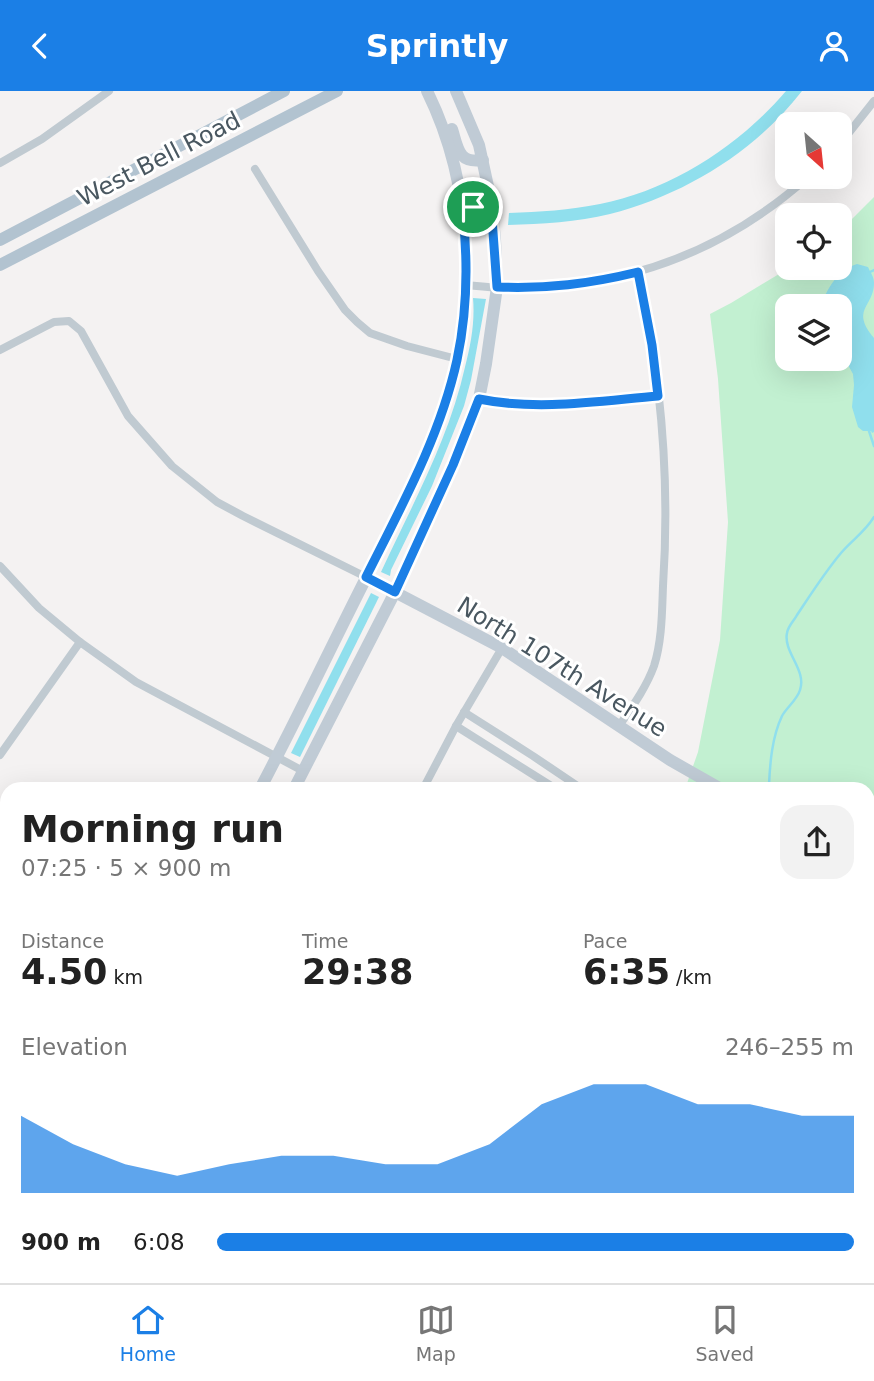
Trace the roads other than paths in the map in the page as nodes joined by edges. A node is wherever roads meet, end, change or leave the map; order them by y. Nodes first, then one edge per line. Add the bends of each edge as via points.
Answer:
1 (108, 91) edge
2 (284, 91) edge
3 (337, 91) edge
4 (427, 91) edge
5 (456, 91) edge
6 (874, 101) edge
7 (434, 104) junction
8 (852, 129) edge
9 (482, 160) junction
10 (0, 163) edge
11 (255, 169) dead end
12 (793, 189) edge
13 (491, 205) junction
14 (463, 216) junction
15 (0, 240) edge
16 (0, 265) edge
17 (638, 272) junction
18 (465, 285) junction
19 (497, 287) junction
20 (0, 350) edge
21 (457, 359) junction
22 (658, 396) junction
23 (479, 399) junction
24 (0, 566) edge
25 (366, 577) junction
26 (395, 592) junction
27 (80, 642) junction
28 (502, 648) junction
29 (464, 712) junction
30 (456, 726) junction
31 (619, 726) junction
32 (0, 755) edge
33 (277, 756) junction
34 (303, 771) junction
35 (264, 782) edge
36 (297, 782) edge
37 (426, 782) edge
38 (545, 782) edge
39 (572, 782) edge
40 (709, 782) edge

1 - 10 street
2 - 15 main road, West Bell Road
3 - 16 main road, West Bell Road
4 - 7 street
5 - 9 street
6 - 8 street
7 - 9 street via 449,121 463,158
7 - 14 street via 456,173
9 - 13 street
11 - 21 street via 318,271 357,322 370,333
12 - 17 street via 729,235
13 - 14 street via 473,207
13 - 19 street
14 - 18 street
17 - 19 street via 556,287
17 - 22 street
18 - 19 street
18 - 21 street
19 - 23 street
20 - 25 street, North 107th Avenue via 54,322 69,321 82,331 128,416 172,466 234,512
21 - 25 street via 426,453
22 - 23 street via 545,406
22 - 31 street via 666,514 660,631 654,666
23 - 26 street
24 - 27 street via 39,608
25 - 26 street, North 107th Avenue
25 - 33 street
26 - 28 street, North 107th Avenue
26 - 34 street
27 - 32 street
27 - 33 street via 152,692
28 - 29 street
28 - 31 street, North 107th Avenue
29 - 30 street
29 - 39 street
30 - 37 street
30 - 38 street
31 - 40 street, North 107th Avenue
33 - 34 street
33 - 35 street
34 - 36 street

